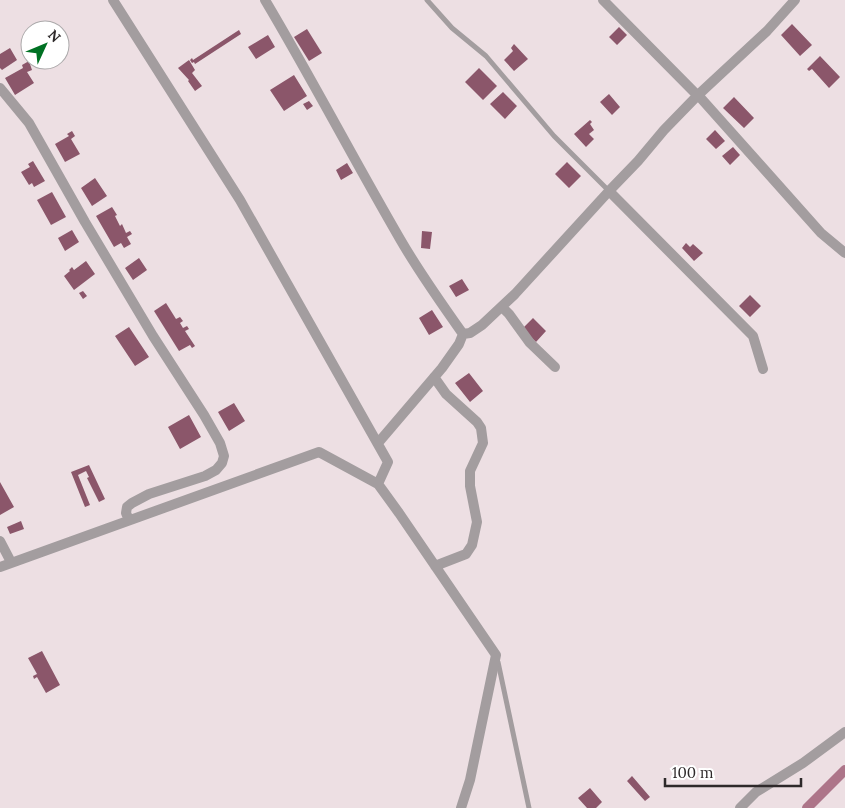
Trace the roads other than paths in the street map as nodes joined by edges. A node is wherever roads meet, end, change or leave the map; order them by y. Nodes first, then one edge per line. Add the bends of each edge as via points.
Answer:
1 (113, 0) edge
2 (265, 0) edge
3 (427, 0) edge
4 (603, 0) edge
5 (795, 0) edge
6 (0, 88) edge
7 (699, 96) junction
8 (609, 191) junction
9 (845, 253) edge
10 (502, 307) junction
11 (463, 334) junction
12 (555, 367) dead end
13 (763, 369) dead end
14 (434, 377) junction
15 (378, 443) junction
16 (378, 484) junction
17 (129, 520) junction
18 (0, 541) edge
19 (11, 562) junction
20 (435, 566) junction
21 (0, 567) edge
22 (496, 655) junction
23 (845, 732) edge
24 (461, 808) edge
25 (529, 808) edge
26 (740, 808) edge

1 - 15 street via 240,200
2 - 11 street via 400,240
3 - 8 lane via 452,28 486,56 554,136
4 - 7 street
5 - 7 street
6 - 17 street via 29,123 148,328 204,415 224,456 216,470 132,503 126,513
7 - 8 street
7 - 9 street via 821,233
8 - 10 street
8 - 13 street via 753,336
10 - 11 street via 482,325
10 - 12 street via 530,343
11 - 14 street
14 - 15 street
14 - 20 street via 446,394 477,422 483,443 470,471 477,522 472,545 466,554
15 - 16 street via 388,462
16 - 17 street via 319,452
16 - 20 street
17 - 19 street
18 - 19 street
19 - 21 street
20 - 22 street
22 - 24 street via 470,780
22 - 25 lane
23 - 26 street via 756,792

